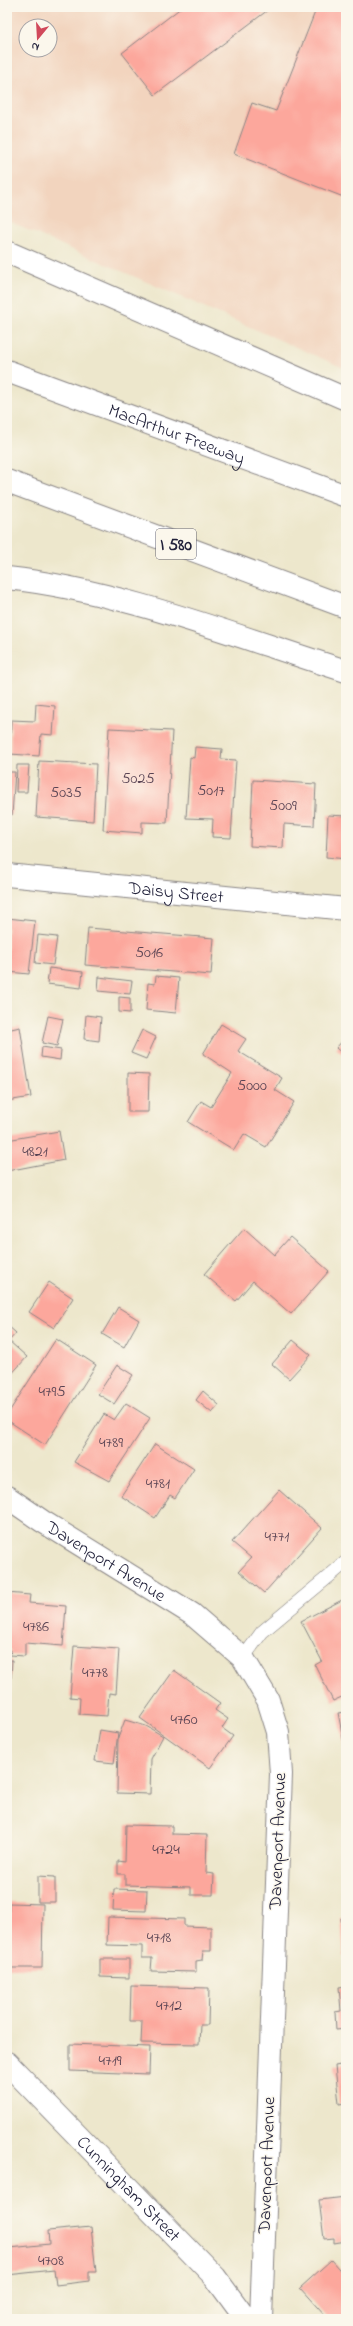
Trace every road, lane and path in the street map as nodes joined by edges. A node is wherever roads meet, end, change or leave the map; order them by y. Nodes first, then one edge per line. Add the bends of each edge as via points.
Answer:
1 (7, 252) edge
2 (7, 371) edge
3 (346, 399) edge
4 (7, 481) edge
5 (346, 496) edge
6 (7, 578) edge
7 (346, 607) edge
8 (346, 671) edge
9 (7, 875) edge
10 (346, 909) edge
11 (7, 1497) edge
12 (346, 1562) edge
13 (243, 1658) junction
14 (7, 2063) edge
15 (246, 2319) edge
16 (261, 2319) edge

1 - 3 main road
2 - 5 main road, MacArthur Freeway
4 - 7 main road, I 580
6 - 8 main road via 103,596
9 - 10 main road, Daisy Street
11 - 13 main road, Davenport Avenue via 192,1614
12 - 13 lane via 262,1632
13 - 16 main road, Davenport Avenue via 268,1700 278,1732 281,1774
14 - 15 main road, Cunningham Street via 215,2277

